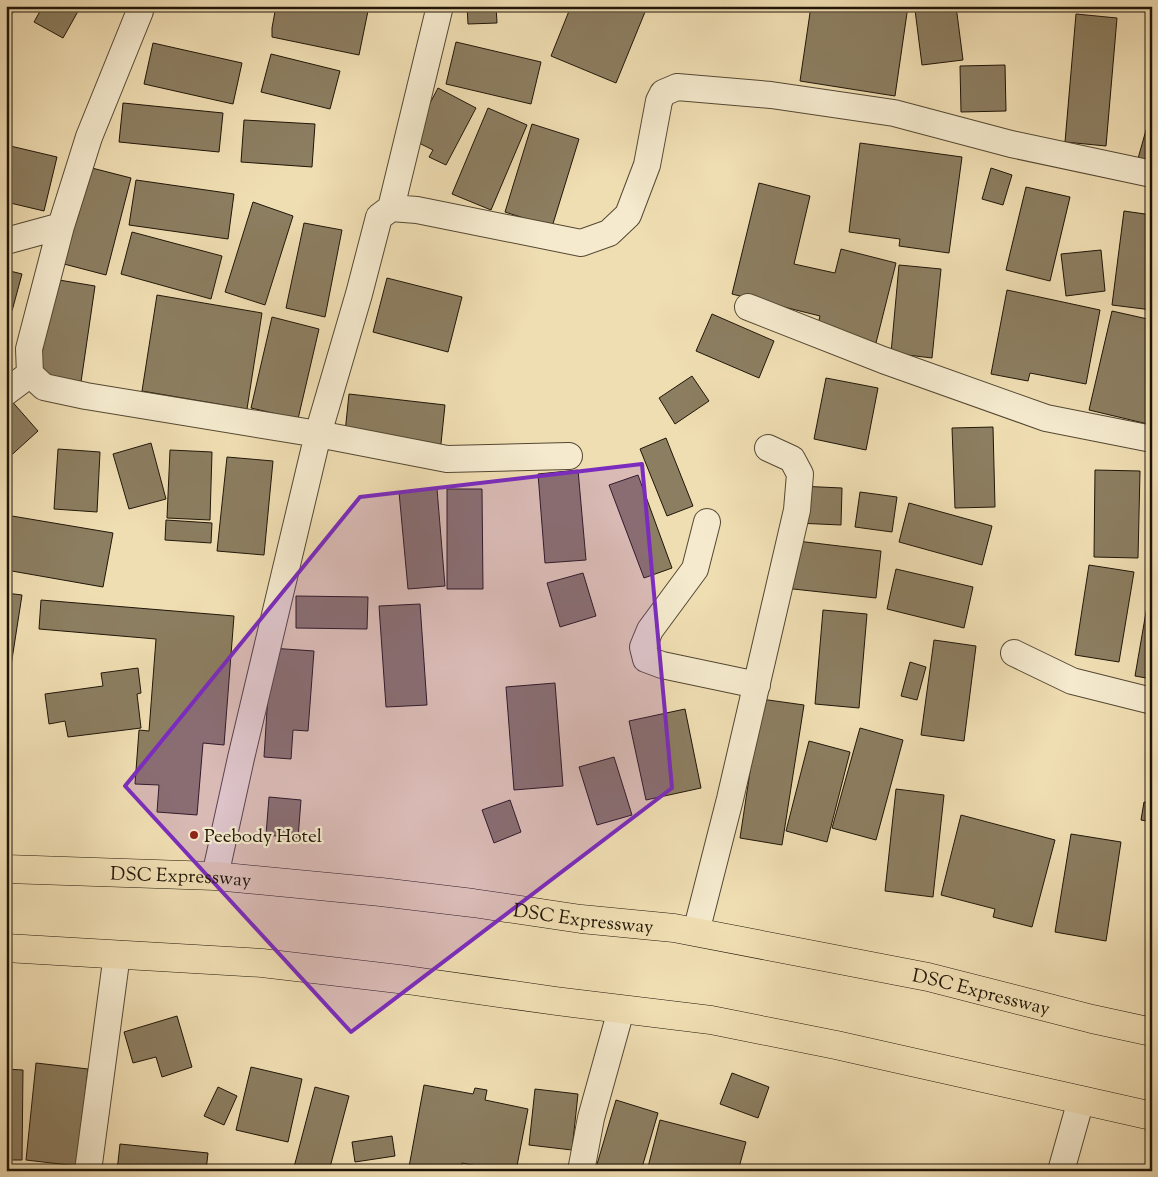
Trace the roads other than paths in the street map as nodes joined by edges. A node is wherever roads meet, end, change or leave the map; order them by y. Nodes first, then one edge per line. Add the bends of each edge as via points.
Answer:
1 (140, 6) edge
2 (440, 6) edge
3 (1152, 174) edge
4 (390, 208) junction
5 (61, 226) junction
6 (6, 241) edge
7 (748, 307) dead end
8 (30, 374) junction
9 (6, 392) edge
10 (318, 434) junction
11 (1152, 439) edge
12 (768, 448) dead end
13 (569, 456) dead end
14 (708, 522) dead end
15 (1014, 653) dead end
16 (757, 685) junction
17 (1152, 701) edge
18 (6, 869) edge
19 (215, 876) junction
20 (696, 932) junction
21 (6, 948) edge
22 (117, 954) junction
23 (621, 1010) junction
24 (1152, 1032) edge
25 (1081, 1100) junction
26 (1152, 1116) edge
27 (88, 1171) edge
28 (581, 1171) edge
29 (1061, 1171) edge

1 - 5 street via 89,138
2 - 4 street
3 - 4 street via 1011,144 894,113 771,94 677,87 664,93 659,101 647,165 628,215 609,233 581,243 417,210
4 - 10 street via 380,217
5 - 6 street
5 - 8 street via 29,349
7 - 11 street via 883,360 1046,418
8 - 9 street
8 - 10 street via 44,387 86,396
10 - 13 street via 447,460
10 - 19 street
12 - 16 street via 792,459 800,474 797,510
14 - 16 street via 696,569 650,630 643,647 646,659
15 - 17 street via 1072,681
16 - 20 street
18 - 19 main road, DSC Expressway
19 - 20 main road, DSC Expressway via 400,894
20 - 24 main road, DSC Expressway via 928,977
21 - 22 main road
22 - 23 main road via 262,963
22 - 27 street
23 - 25 main road via 721,1022
23 - 28 street via 591,1118
25 - 26 main road
25 - 29 street

